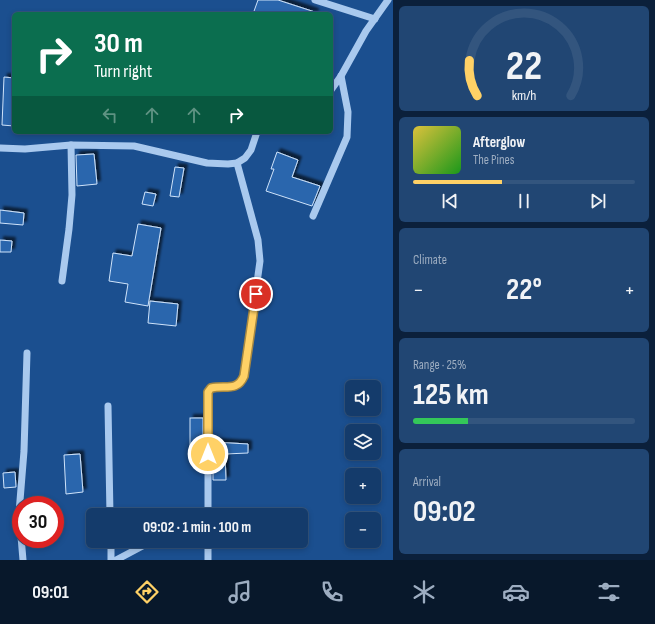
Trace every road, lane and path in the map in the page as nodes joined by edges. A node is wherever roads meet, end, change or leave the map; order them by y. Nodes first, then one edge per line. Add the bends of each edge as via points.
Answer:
1 (314, 0) edge
2 (388, 0) edge
3 (375, 19) junction
4 (341, 76) junction
5 (333, 87) edge
6 (256, 134) edge
7 (71, 145) junction
8 (0, 148) edge
9 (237, 163) junction
10 (313, 216) dead end
11 (62, 282) dead end
12 (27, 352) dead end
13 (108, 406) dead end
14 (110, 508) edge
15 (208, 508) edge
16 (111, 548) edge
17 (139, 548) edge
18 (208, 548) edge
19 (23, 560) edge
20 (111, 560) edge
21 (116, 560) edge
22 (208, 560) edge

1 - 3 street
2 - 3 street
3 - 4 street
4 - 5 street
4 - 10 street via 348,112 347,137
6 - 9 street via 251,150
7 - 8 street via 25,149
7 - 9 street via 134,146 207,163
7 - 11 street via 72,195
9 - 15 street via 258,240 260,262 241,384 211,388 208,392
12 - 19 street via 19,513
13 - 14 street
16 - 20 street
17 - 21 street
18 - 22 street

